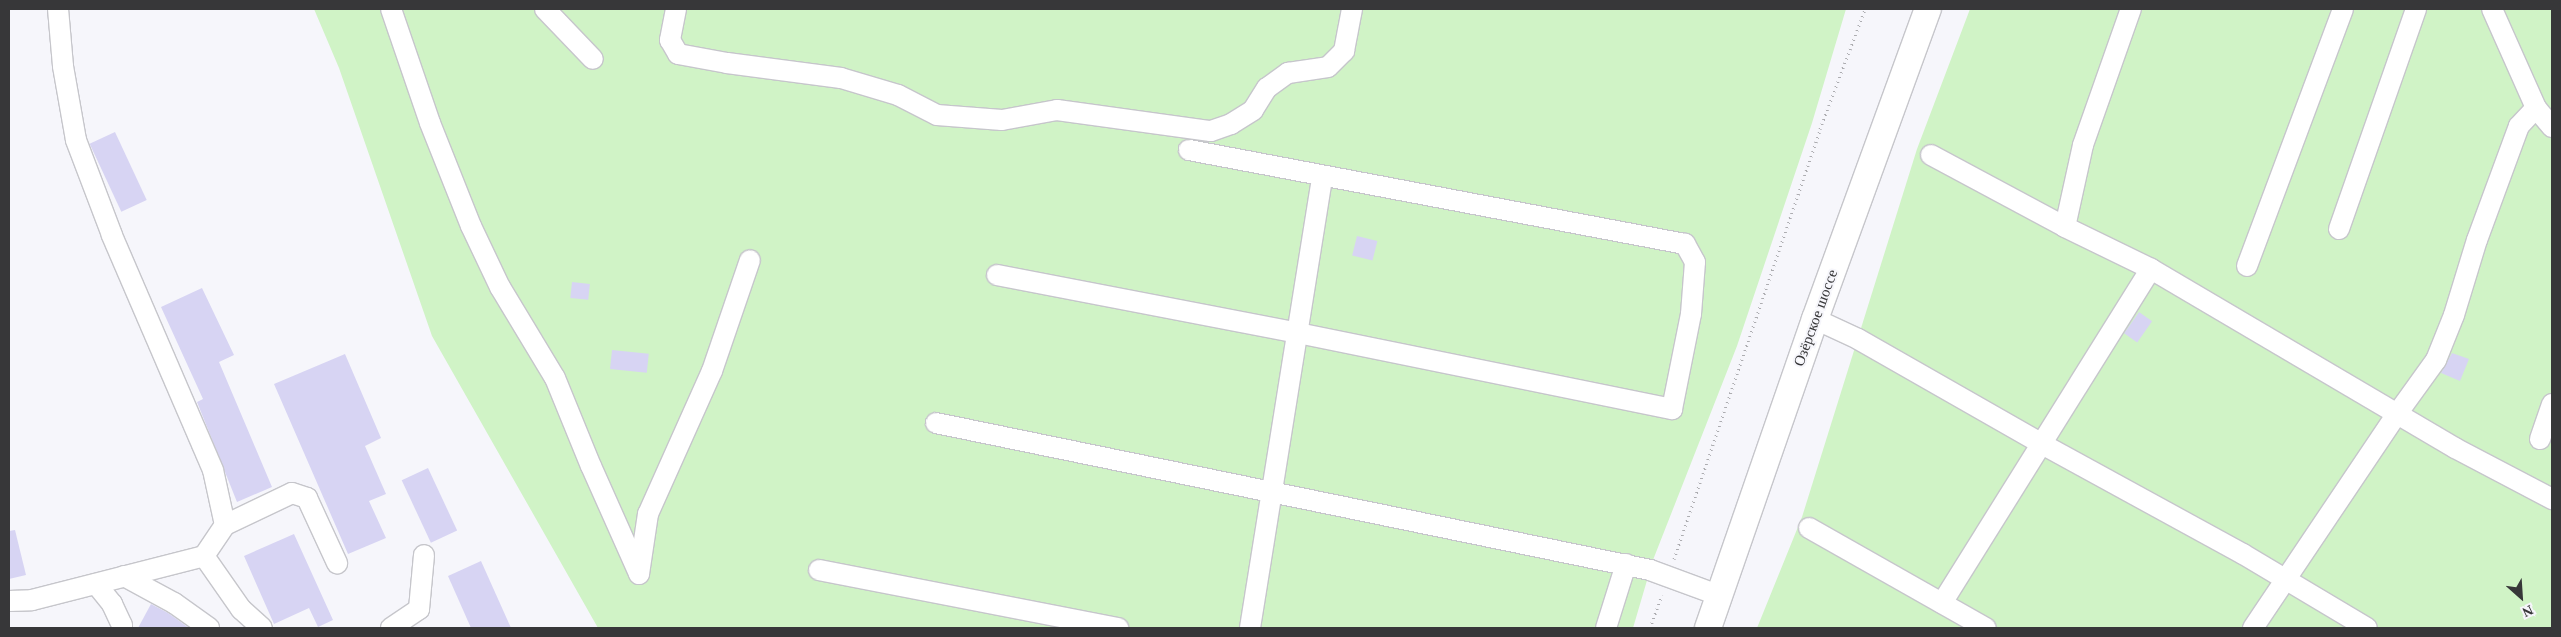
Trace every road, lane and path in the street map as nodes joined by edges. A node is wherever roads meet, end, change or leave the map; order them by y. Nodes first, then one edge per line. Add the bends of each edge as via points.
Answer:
1 (58, 9) edge
2 (391, 9) edge
3 (545, 9) edge
4 (676, 9) edge
5 (1352, 9) edge
6 (1865, 9) edge
7 (1928, 9) edge
8 (2131, 9) edge
9 (2343, 9) edge
10 (2416, 9) edge
11 (2492, 9) edge
12 (593, 59) dead end
13 (2536, 108) junction
14 (2552, 127) edge
15 (1189, 150) dead end
16 (1932, 155) dead end
17 (1322, 176) junction
18 (2065, 227) junction
19 (2339, 229) dead end
20 (750, 260) dead end
21 (2247, 266) dead end
22 (2151, 269) junction
23 (997, 275) dead end
24 (1815, 319) junction
25 (1298, 333) junction
26 (2552, 404) edge
27 (2396, 414) junction
28 (936, 423) dead end
29 (2540, 438) dead end
30 (2042, 444) junction
31 (1272, 491) junction
32 (2552, 500) edge
33 (224, 525) junction
34 (1809, 528) dead end
35 (424, 555) dead end
36 (204, 556) junction
37 (337, 564) dead end
38 (1626, 564) junction
39 (819, 570) dead end
40 (124, 576) junction
41 (1668, 576) junction
42 (2285, 580) junction
43 (96, 584) junction
44 (1718, 595) junction
45 (9, 601) edge
46 (1942, 603) junction
47 (122, 628) edge
48 (209, 628) edge
49 (262, 628) edge
50 (391, 628) edge
51 (1118, 628) edge
52 (1250, 628) edge
53 (1606, 628) edge
54 (1650, 628) edge
55 (1708, 628) edge
56 (1986, 628) edge
57 (2253, 628) edge
58 (2367, 628) edge

1 - 33 street via 63,66 76,140 112,235 213,470
2 - 20 street via 430,123 471,226 500,287 555,378 639,574 648,514 712,371
3 - 12 street
4 - 5 street via 670,40 678,54 841,78 898,96 937,115 1002,120 1057,110 1211,132 1253,110 1267,88 1288,73 1328,67 1344,51
6 - 41 path via 1820,130
7 - 24 main road, Озёрское шоссе
8 - 18 street via 2083,145
9 - 21 street
10 - 19 street
11 - 13 street
13 - 14 street
13 - 27 street via 2519,126 2436,360
15 - 17 street
16 - 18 street
17 - 25 street
17 - 25 street via 1685,244 1695,262 1691,314 1672,409
18 - 22 street
22 - 27 street
22 - 30 street
23 - 25 street
24 - 30 street via 1858,338
24 - 44 main road, Озёрское шоссе
25 - 31 street
26 - 29 street
27 - 32 street
27 - 42 street
28 - 31 street
30 - 42 street
30 - 46 street
31 - 38 street
31 - 52 street
33 - 36 street
33 - 37 street via 292,493 306,498
34 - 46 street
35 - 50 street via 419,609
36 - 40 street
36 - 49 street via 241,609
38 - 41 street
38 - 53 street
39 - 51 street
40 - 43 street
40 - 48 street via 174,603
41 - 44 street
41 - 54 path
42 - 57 street
42 - 58 street
43 - 45 street via 32,600
43 - 47 street via 112,604
44 - 55 main road, Озёрское шоссе
46 - 56 street

